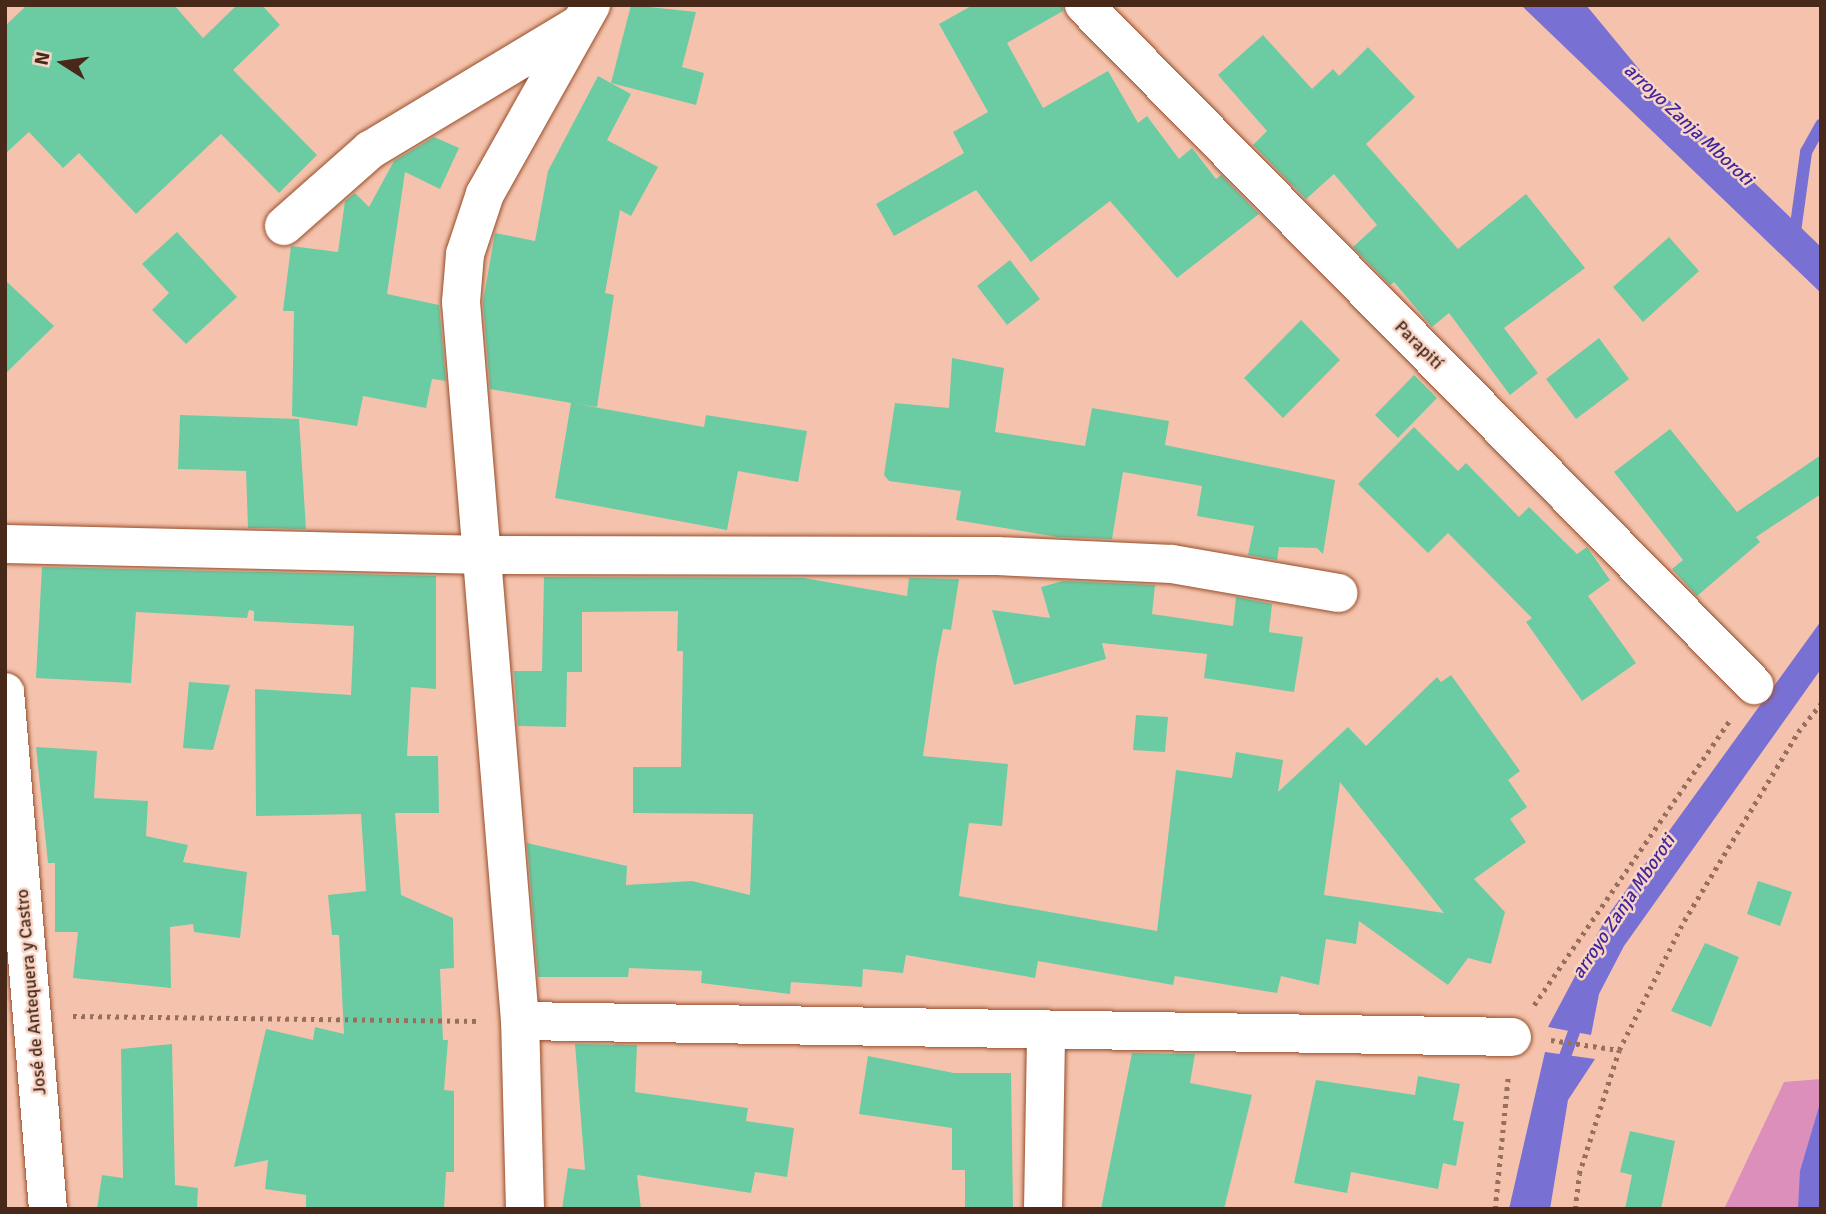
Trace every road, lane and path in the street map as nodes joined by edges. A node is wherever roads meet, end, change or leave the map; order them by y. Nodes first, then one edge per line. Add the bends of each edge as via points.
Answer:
1 (1084, 5) edge
2 (585, 15) edge
3 (284, 226) dead end
4 (5, 544) edge
5 (485, 555) junction
6 (1339, 593) dead end
7 (1754, 685) joint
8 (5, 692) edge
9 (1821, 704) edge
10 (10, 801) edge
11 (33, 1016) junction
12 (520, 1021) junction
13 (1046, 1034) junction
14 (1512, 1037) junction
15 (1550, 1040) dead end
16 (1619, 1050) junction
17 (48, 1209) edge
18 (525, 1209) edge
19 (1043, 1209) edge
20 (1494, 1209) edge
21 (1575, 1209) edge

1 - 7 street, Parapití
2 - 3 street via 370,150
2 - 5 street via 485,194 465,254 461,302
4 - 5 street
5 - 6 street via 997,556 1172,564
5 - 12 street
7 - 14 path
8 - 10 street, José de Antequera y Castro
9 - 16 path via 1684,921
10 - 11 street, José de Antequera y Castro
11 - 12 path
11 - 17 street, José de Antequera y Castro
12 - 13 street
12 - 18 street
13 - 14 street
13 - 19 street
14 - 20 path
15 - 16 path
16 - 21 path via 1579,1174

